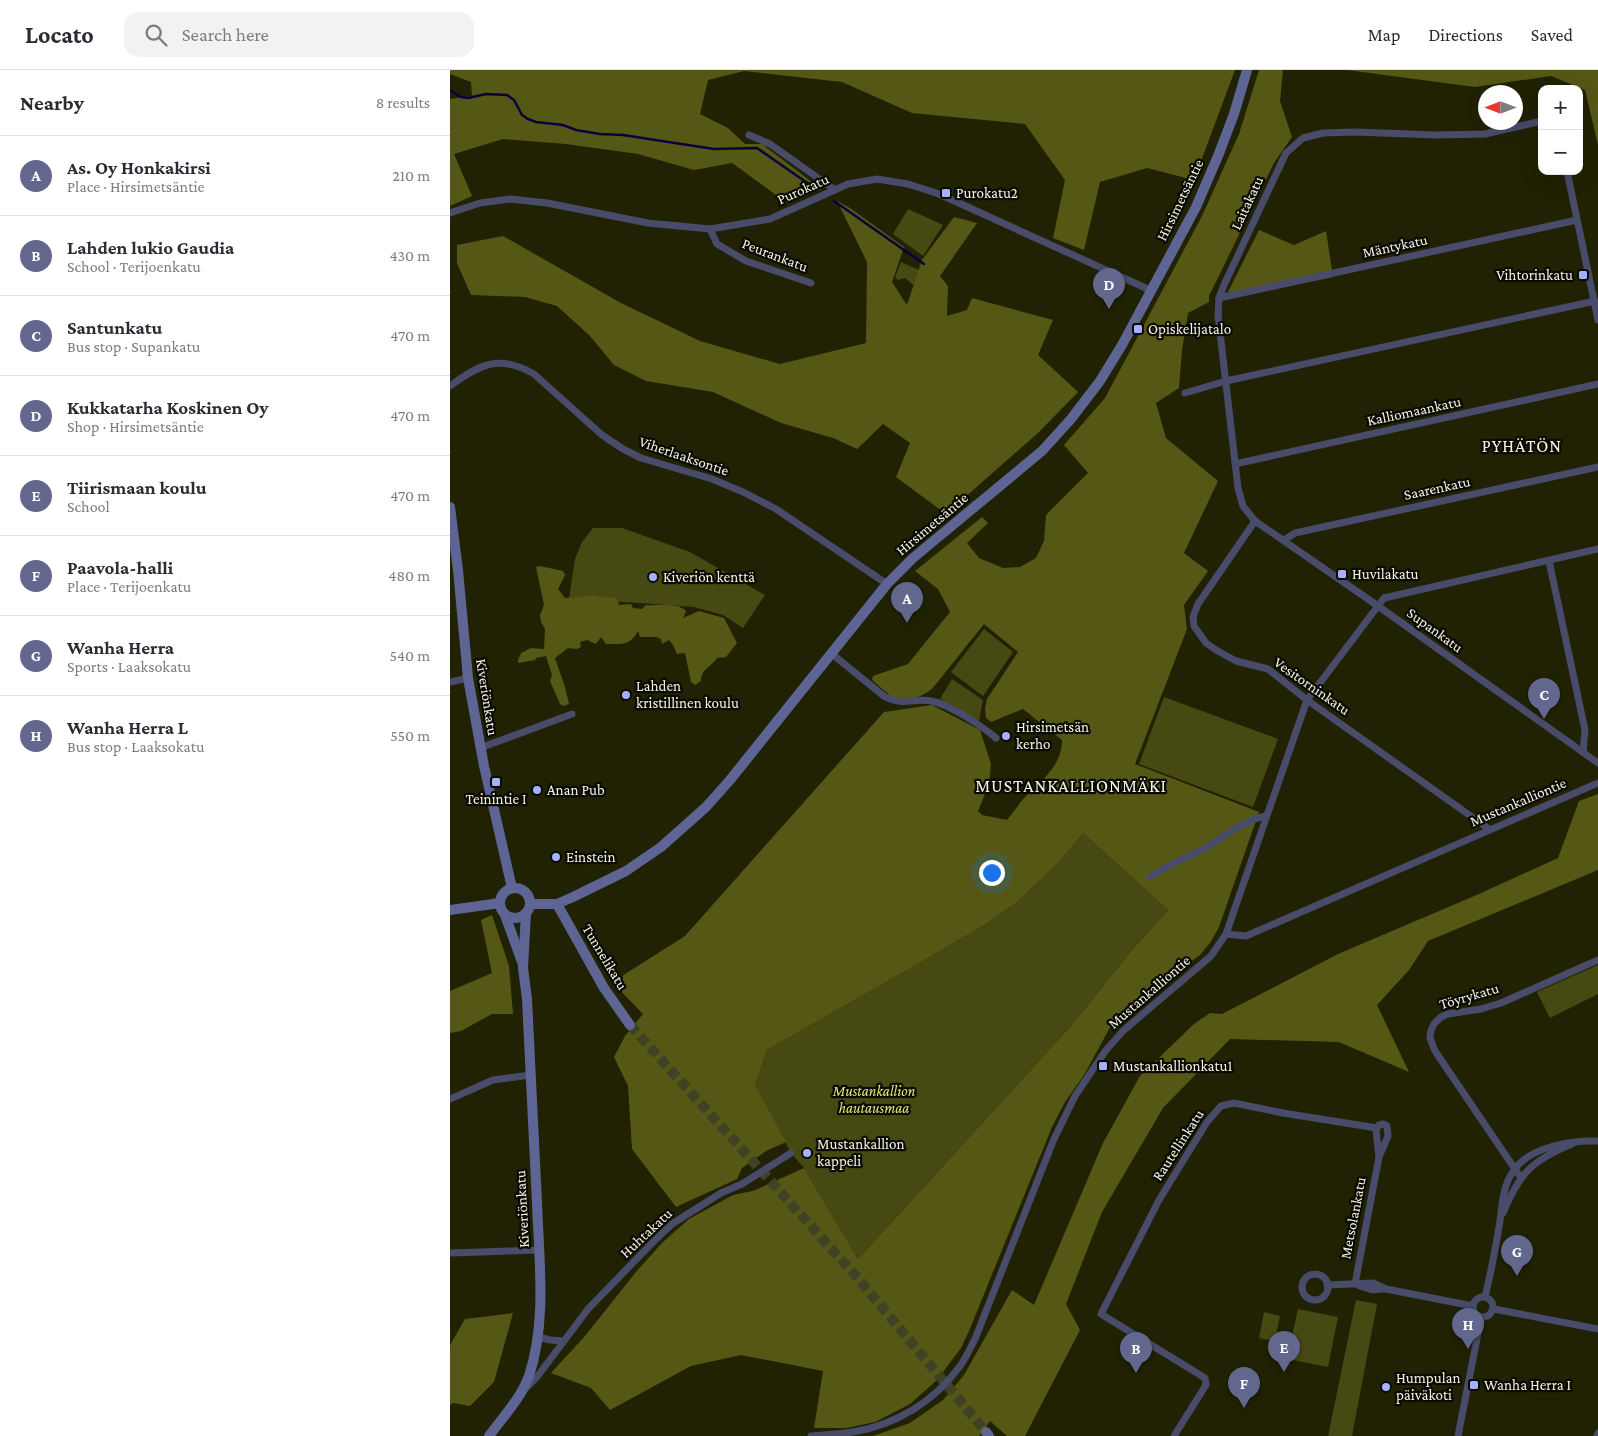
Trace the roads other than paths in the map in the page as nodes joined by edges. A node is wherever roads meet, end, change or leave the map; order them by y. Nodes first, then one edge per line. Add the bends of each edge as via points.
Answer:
1 (1247, 70) edge
2 (1538, 122) edge
3 (749, 135) dead end
4 (1568, 175) edge
5 (835, 190) junction
6 (450, 213) edge
7 (1577, 220) junction
8 (710, 229) junction
9 (811, 283) dead end
10 (1150, 290) junction
11 (1219, 298) junction
12 (1594, 301) junction
13 (1598, 320) edge
14 (1226, 381) junction
15 (1598, 384) edge
16 (450, 386) edge
17 (1185, 393) dead end
18 (1235, 464) junction
19 (1598, 467) edge
20 (450, 507) edge
21 (1255, 521) junction
22 (1284, 540) junction
23 (1598, 549) edge
24 (1549, 561) junction
25 (887, 584) junction
26 (1378, 606) junction
27 (832, 654) junction
28 (468, 678) junction
29 (450, 682) edge
30 (1307, 700) junction
31 (572, 714) dead end
32 (996, 738) dead end
33 (480, 748) junction
34 (1582, 752) junction
35 (1598, 763) edge
36 (1598, 782) edge
37 (1266, 816) junction
38 (1489, 829) junction
39 (1150, 877) dead end
40 (512, 888) junction
41 (500, 903) junction
42 (556, 904) junction
43 (528, 908) junction
44 (450, 910) edge
45 (505, 915) junction
46 (1226, 934) junction
47 (1598, 960) edge
48 (524, 968) junction
49 (630, 1025) tunnel mouth
50 (530, 1075) junction
51 (450, 1099) edge
52 (1377, 1128) junction
53 (1580, 1141) junction
54 (1598, 1141) edge
55 (791, 1152) dead end
56 (1379, 1157) junction
57 (1514, 1169) junction
58 (1521, 1178) junction
59 (1500, 1220) junction
60 (539, 1250) junction
61 (450, 1253) edge
62 (1355, 1284) junction
63 (1327, 1285) dead end
64 (1485, 1297) junction
65 (1473, 1306) junction
66 (1494, 1309) junction
67 (1481, 1318) junction
68 (1598, 1329) edge
69 (538, 1337) junction
70 (564, 1341) junction
71 (522, 1392) junction
72 (489, 1436) edge
73 (811, 1436) edge
74 (1174, 1436) edge
75 (1458, 1436) edge

1 - 10 street, Hirsimetsäntie via 1221,148 1196,208
2 - 11 street, Laitakatu via 1485,134 1355,132 1323,133 1303,138 1286,152
3 - 5 street via 770,144
4 - 7 street
5 - 8 street, Purokatu via 770,218
5 - 10 street, Purokatu via 848,184 877,179 908,184 938,194
6 - 8 street, Purokatu via 480,203 510,199 547,203 648,224
7 - 11 street, Mäntykatu
7 - 12 street
8 - 9 street, Peurankatu via 717,244 746,261
10 - 25 street, Hirsimetsäntie via 1100,381 1071,419 1042,451 913,558
11 - 14 street, Laitakatu
12 - 13 street
12 - 14 street
14 - 17 street
14 - 18 street, Laitakatu
15 - 18 street, Kalliomaankatu
16 - 25 street, Viherlaaksontie via 481,366 494,363 522,367 623,449 743,492 776,509
18 - 21 street, Laitakatu via 1243,506
19 - 22 street, Saarenkatu via 1295,533
20 - 28 street, Kiveriönkatu
21 - 22 street, Supankatu
21 - 30 street, Vesitorninkatu via 1198,604 1193,616 1194,626 1206,643 1216,650 1236,661 1268,669
22 - 26 street, Supankatu
23 - 24 street
24 - 26 street via 1384,598
24 - 34 street via 1585,730
25 - 27 street, Hirsimetsäntie
26 - 30 street
26 - 34 street, Supankatu
27 - 32 street via 894,702 924,700 941,704 982,726
27 - 42 street, Hirsimetsäntie via 706,807 661,847 626,871
28 - 29 street
28 - 33 street, Kiveriönkatu
30 - 37 street
30 - 38 street, Vesitorninkatu
31 - 33 street
33 - 40 street, Kiveriönkatu
34 - 35 street, Supankatu
36 - 38 street, Mustankalliontie
37 - 39 street via 1254,818
37 - 46 street
38 - 46 street, Mustankalliontie via 1246,936
40 - 41 street via 503,894
40 - 43 street via 528,895
41 - 44 street
41 - 45 street
42 - 43 street, Hirsimetsäntie
42 - 49 street, Tunnelikatu via 604,988
43 - 45 street via 518,918
43 - 48 street, Kiveriönkatu
45 - 48 street, Kiveriönkatu
46 - 73 street, Mustankalliontie via 1211,956 1124,1030 1106,1050 1076,1096 1054,1139 975,1339 960,1366 940,1390 917,1409 888,1423 855,1432
47 - 57 street, Töyrykatu via 1500,1003 1448,1014 1436,1021 1431,1030 1435,1051
48 - 50 street, Kiveriönkatu
50 - 51 street via 493,1080
50 - 60 street, Kiveriönkatu
52 - 56 street, Metsolankatu
52 - 56 street, Metsolankatu via 1383,1124 1388,1131
52 - 74 street, Rautellinkatu via 1234,1103 1220,1106 1207,1122 1159,1200 1101,1314 1205,1378 1206,1384
53 - 54 street
53 - 57 street via 1547,1148
53 - 58 street via 1549,1154
55 - 70 street, Huhtakatu via 672,1224 588,1309
56 - 62 street, Metsolankatu
57 - 58 street, Töyrykatu
57 - 59 street via 1502,1200
58 - 59 street
59 - 64 street
60 - 61 street
60 - 69 street, Kiveriönkatu
62 - 63 street
62 - 65 street via 1372,1290 1386,1289
64 - 65 street via 1475,1301
64 - 66 street via 1490,1299
65 - 67 street
66 - 67 street via 1487,1318
66 - 68 street
67 - 75 street
69 - 70 street
69 - 71 street, Kiveriönkatu
70 - 71 street, Huhtakatu
71 - 72 street, Kiveriönkatu

